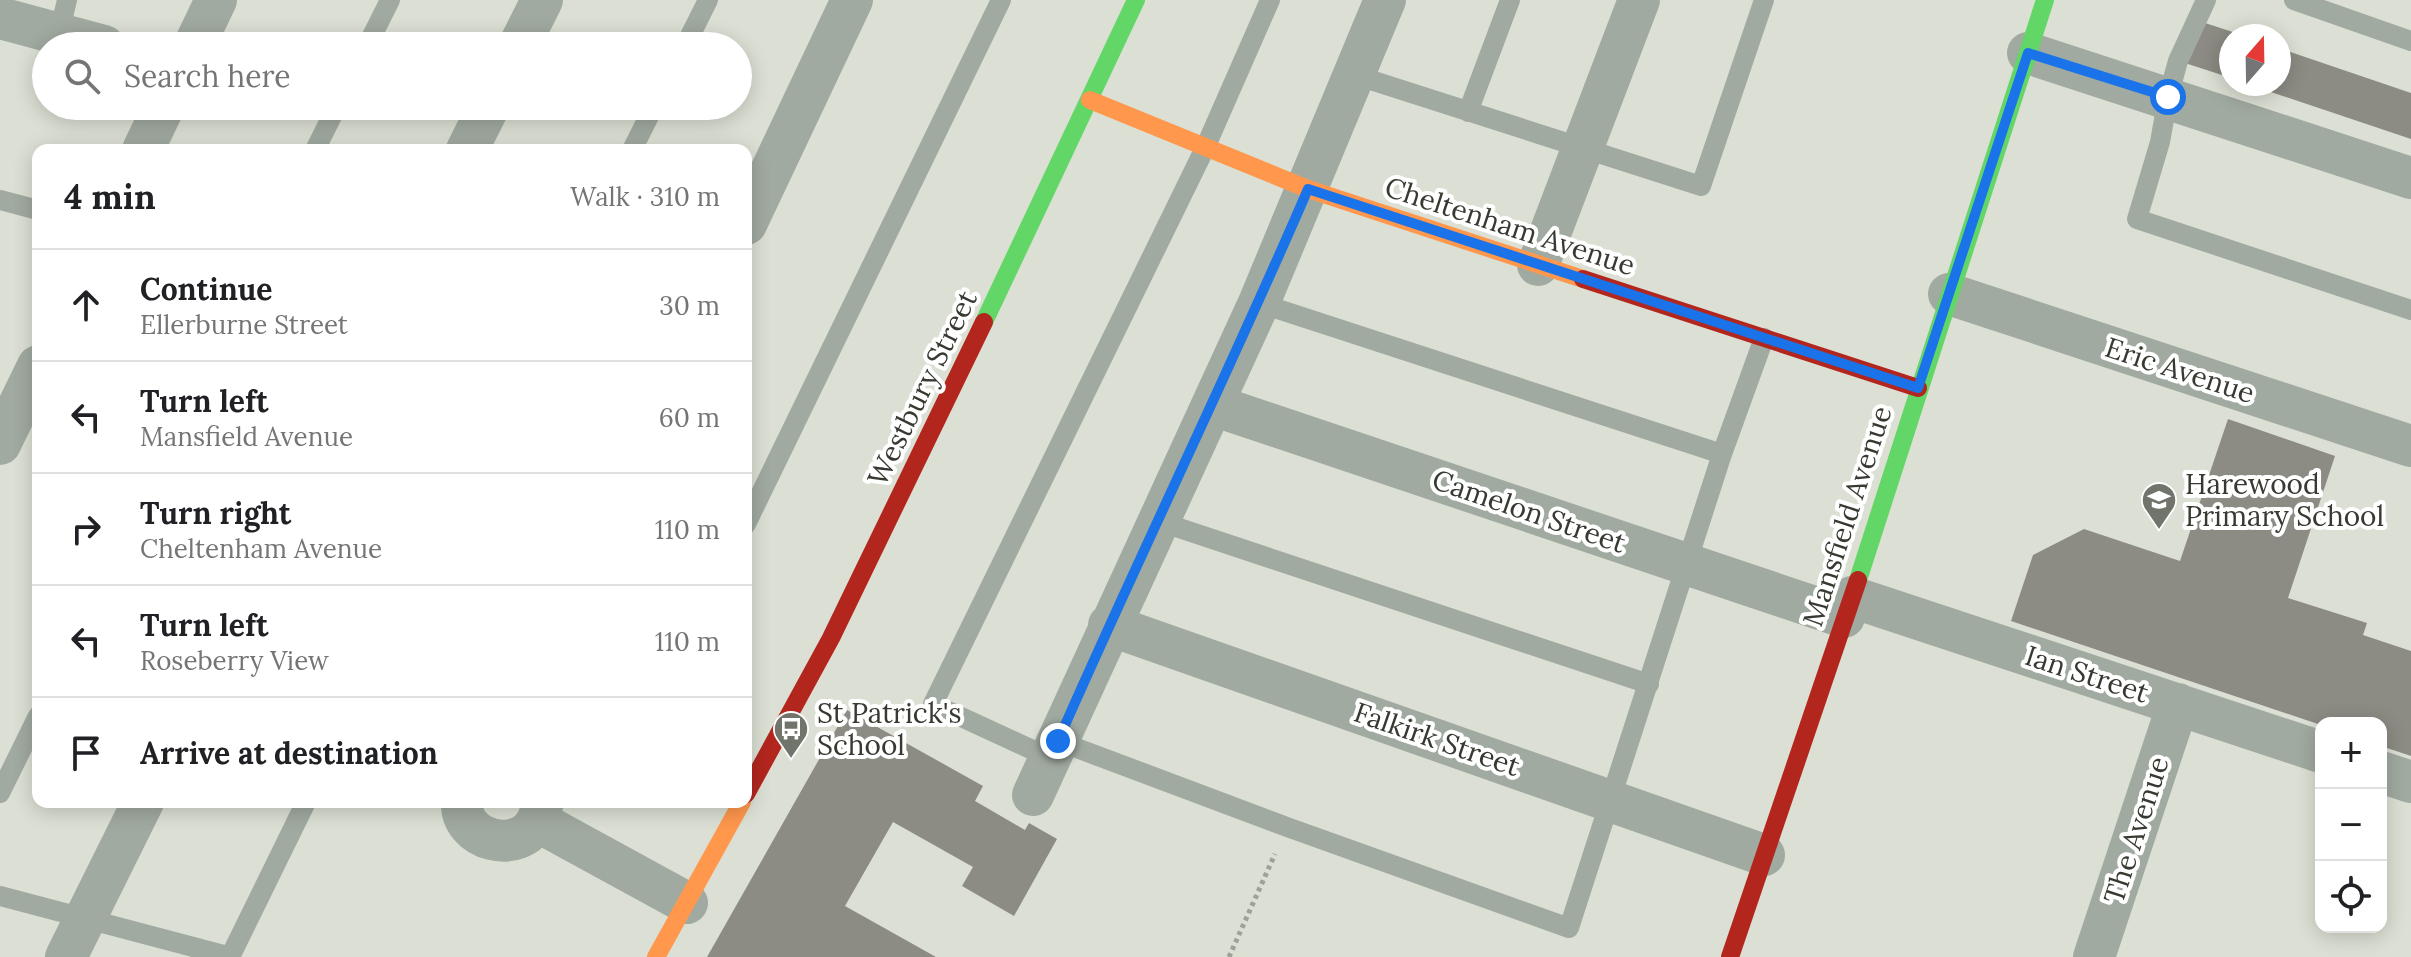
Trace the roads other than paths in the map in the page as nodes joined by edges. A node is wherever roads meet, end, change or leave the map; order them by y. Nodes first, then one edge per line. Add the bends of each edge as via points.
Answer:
1 (216, 0) edge
2 (390, 0) edge
3 (542, 0) edge
4 (708, 0) edge
5 (852, 0) edge
6 (1001, 0) edge
7 (1136, 0) edge
8 (1270, 0) edge
9 (1385, 0) edge
10 (1510, 0) edge
11 (1639, 0) edge
12 (1764, 0) edge
13 (2045, 0) edge
14 (2206, 0) edge
15 (2294, 0) edge
16 (63, 17) edge
17 (0, 18) edge
18 (84, 32) edge
19 (201, 32) edge
20 (374, 32) edge
21 (526, 32) edge
22 (692, 32) edge
23 (2411, 41) edge
24 (2028, 53) junction
25 (1355, 75) junction
26 (2168, 97) junction
27 (1090, 100) junction
28 (1468, 112) junction
29 (157, 120) edge
30 (330, 120) edge
31 (482, 120) edge
32 (647, 120) edge
33 (146, 144) edge
34 (318, 144) edge
35 (470, 144) edge
36 (635, 144) edge
37 (1205, 148) junction
38 (1582, 149) junction
39 (2394, 173) edge
40 (1308, 189) junction
41 (0, 200) edge
42 (32, 208) edge
43 (752, 211) edge
44 (1538, 265) junction
45 (1949, 294) junction
46 (1259, 303) junction
47 (2411, 310) edge
48 (1764, 338) junction
49 (32, 373) edge
50 (1918, 388) junction
51 (10, 400) edge
52 (1213, 405) junction
53 (0, 444) edge
54 (2411, 446) edge
55 (1722, 454) junction
56 (752, 512) edge
57 (1158, 521) junction
58 (1688, 565) junction
59 (1848, 607) junction
60 (1109, 625) junction
61 (1649, 684) junction
62 (2178, 704) junction
63 (32, 728) edge
64 (1054, 750) junction
65 (2315, 750) edge
66 (2387, 774) edge
67 (2411, 782) edge
68 (752, 783) edge
69 (0, 793) edge
70 (1033, 795) dead end
71 (1611, 799) junction
72 (140, 808) edge
73 (303, 808) edge
74 (461, 808) edge
75 (739, 808) edge
76 (540, 812) edge
77 (1764, 855) junction
78 (0, 896) edge
79 (687, 903) junction
80 (85, 919) junction
81 (66, 957) edge
82 (230, 957) edge
83 (656, 957) edge
84 (1730, 957) edge
85 (2094, 957) edge

1 - 19 street
2 - 20 lane
3 - 21 street
4 - 22 lane
5 - 43 street
6 - 56 lane
7 - 27 street, Westbury Street
8 - 37 lane
9 - 25 street
10 - 28 lane
11 - 38 street
12 - 38 lane via 1701,186
13 - 24 street, Mansfield Avenue
14 - 26 lane
15 - 23 lane
16 - 17 street
16 - 18 street
24 - 26 street
24 - 45 street, Mansfield Avenue
25 - 28 lane
25 - 40 street
26 - 39 street
26 - 47 lane via 2137,219
27 - 37 street, Cheltenham Avenue
27 - 68 street, Westbury Street via 894,511
28 - 38 lane
29 - 33 street
30 - 34 lane
31 - 35 street
32 - 36 lane
37 - 40 street, Cheltenham Avenue
37 - 64 lane via 933,704
38 - 44 street
40 - 44 street, Cheltenham Avenue
40 - 46 street
41 - 42 lane
44 - 48 street, Cheltenham Avenue
45 - 50 street, Mansfield Avenue
45 - 54 street, Eric Avenue
46 - 52 street
46 - 55 lane
48 - 50 street, Cheltenham Avenue
48 - 55 lane
49 - 51 street
50 - 59 street, Mansfield Avenue
51 - 53 street
52 - 57 street
52 - 58 street, Camelon Street
55 - 58 lane
57 - 60 street
57 - 61 lane
58 - 59 street, Camelon Street
58 - 61 lane
59 - 62 street, Ian Street
59 - 77 street, Mansfield Avenue
60 - 64 street
60 - 71 street, Falkirk Street
61 - 71 lane
62 - 65 street, Ian Street
62 - 85 street, The Avenue
63 - 69 lane
64 - 70 street
64 - 71 lane via 1569,928
66 - 67 street
71 - 77 street, Falkirk Street
72 - 80 street
73 - 82 lane
74 - 76 street via 470,827 487,839 509,841 526,834
75 - 79 street
76 - 79 street
77 - 84 street, Mansfield Avenue
78 - 80 lane
79 - 83 street
80 - 81 street
80 - 82 lane

